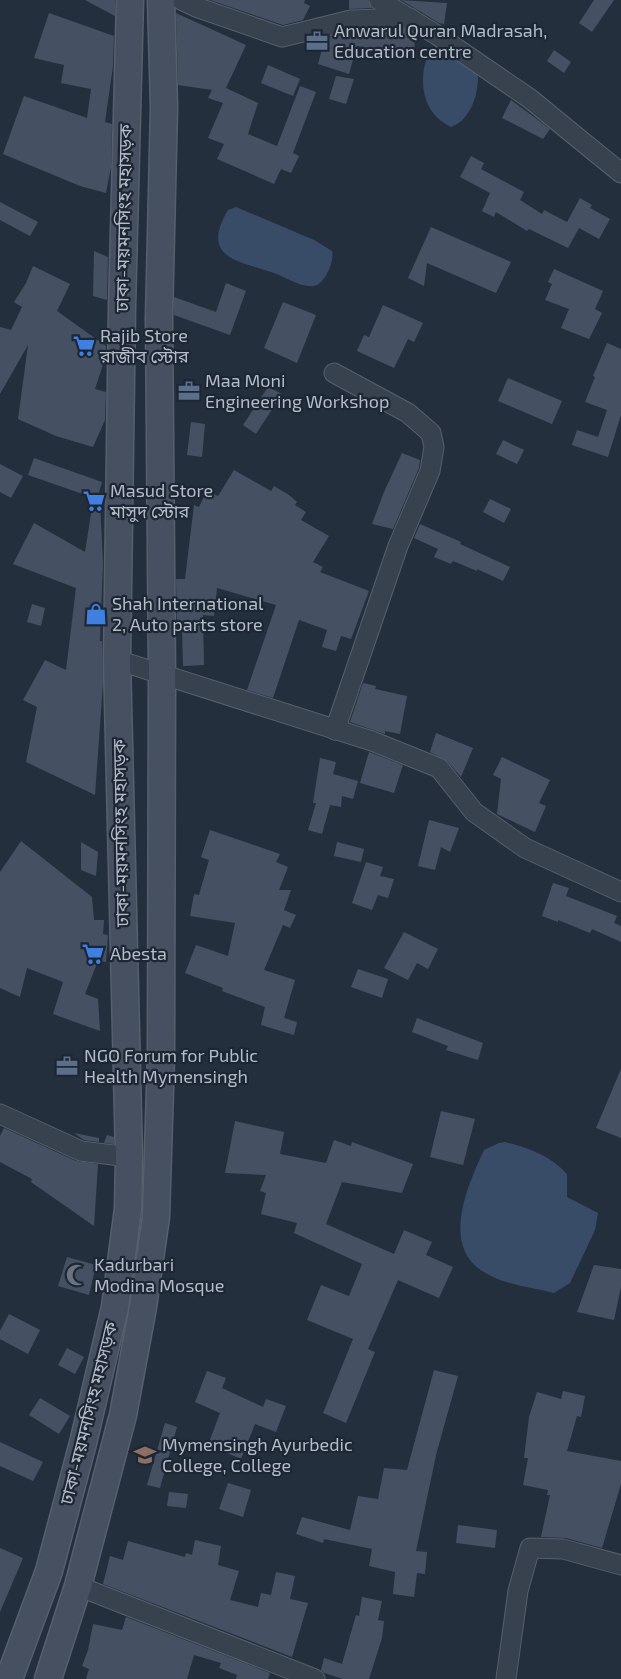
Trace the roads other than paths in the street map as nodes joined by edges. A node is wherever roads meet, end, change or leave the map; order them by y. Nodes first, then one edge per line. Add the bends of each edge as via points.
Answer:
1 (130, 0) edge
2 (161, 0) edge
3 (181, 0) edge
4 (379, 0) edge
5 (410, 18) junction
6 (621, 173) edge
7 (334, 374) dead end
8 (117, 660) junction
9 (162, 674) junction
10 (335, 730) junction
11 (621, 892) edge
12 (0, 1114) edge
13 (129, 1157) junction
14 (621, 1565) edge
15 (78, 1586) junction
16 (9, 1679) edge
17 (48, 1679) edge
18 (315, 1679) edge
19 (506, 1679) edge

1 - 8 main road, ঢাকা-ময়মনসিংহ মহাসড়ক
2 - 9 main road, ঢাকা-ময়মনসিংহ মহাসড়ক via 164,107 158,328
3 - 5 street via 282,37 351,20
4 - 5 street
5 - 6 street via 529,98
7 - 10 street via 408,413 431,433 434,447 430,471 398,546
8 - 9 street
8 - 13 main road, ঢাকা-ময়মনসিংহ মহাসড়ক
9 - 10 street
9 - 15 main road, ঢাকা-ময়মনসিংহ মহাসড়ক via 161,1056 156,1217 144,1307 123,1414
10 - 11 street via 439,768 474,812 525,848
12 - 13 street via 81,1151
13 - 16 main road, ঢাকা-ময়মনসিংহ মহাসড়ক via 128,1209 112,1317 49,1571
14 - 19 street via 564,1548 530,1548 518,1592
15 - 17 main road, ঢাকা-ময়মনসিংহ মহাসড়ক
15 - 18 street

